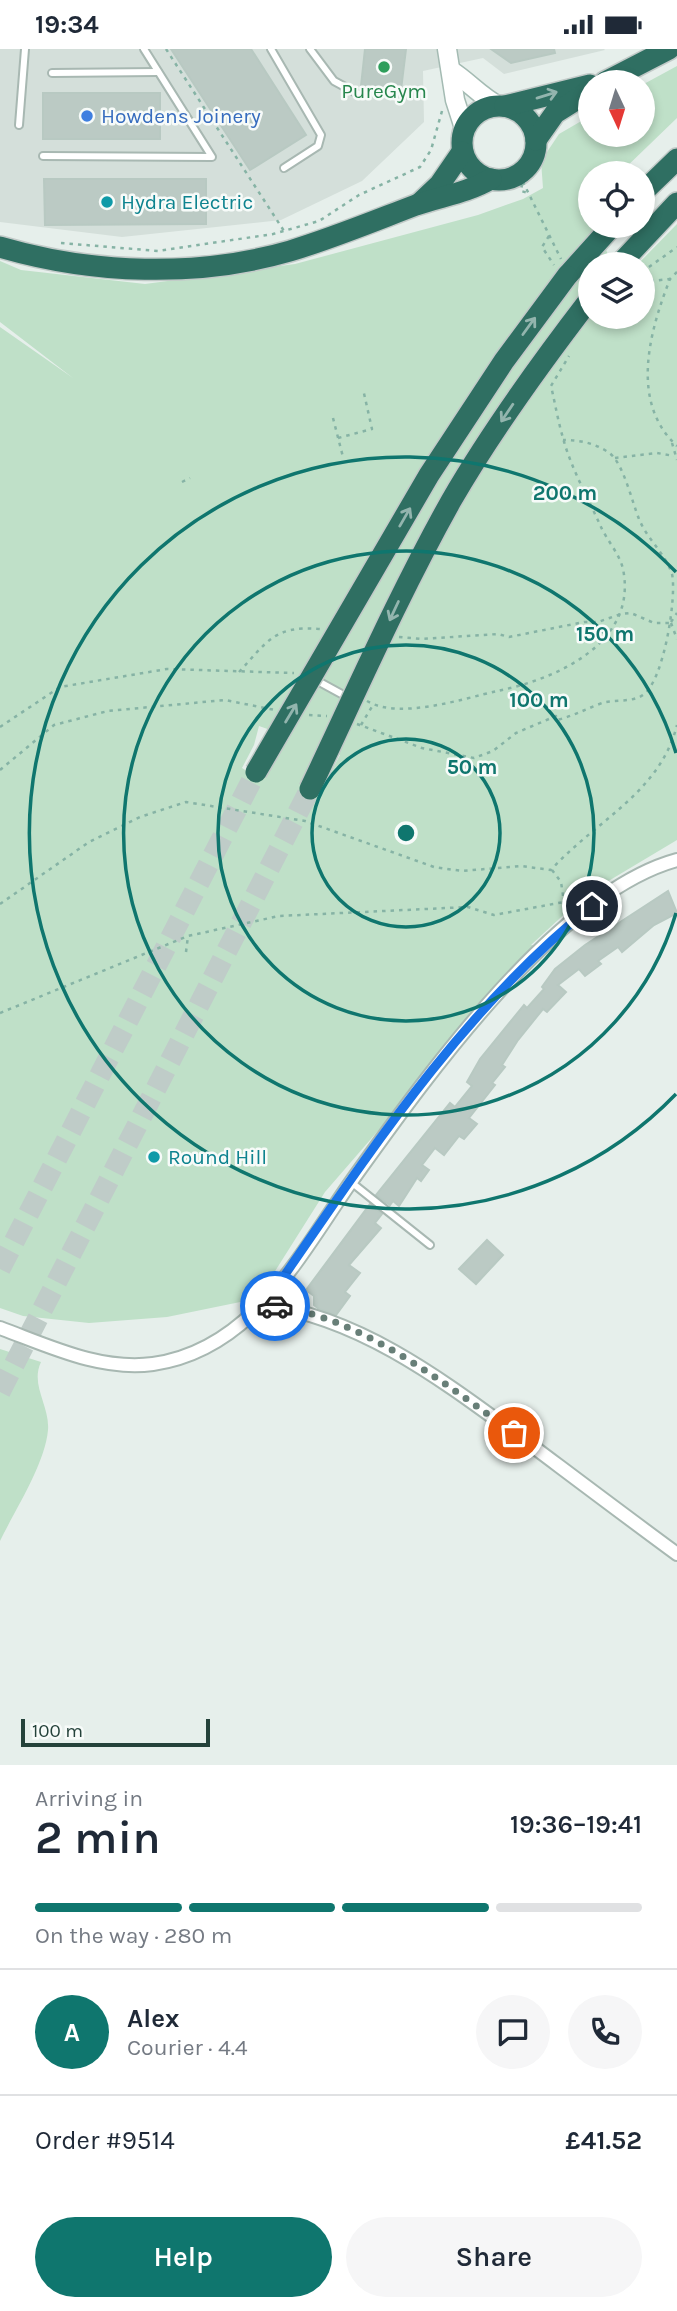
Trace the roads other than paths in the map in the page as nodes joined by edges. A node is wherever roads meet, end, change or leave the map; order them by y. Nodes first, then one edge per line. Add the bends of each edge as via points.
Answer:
1 (25, 49) edge
2 (144, 49) edge
3 (271, 49) edge
4 (310, 49) edge
5 (447, 49) edge
6 (669, 49) edge
7 (628, 70) edge
8 (452, 71) junction
9 (158, 72) junction
10 (52, 73) dead end
11 (578, 88) edge
12 (360, 95) dead end
13 (578, 99) edge
14 (502, 106) junction
15 (19, 125) dead end
16 (464, 128) junction
17 (536, 140) junction
18 (462, 152) junction
19 (43, 156) dead end
20 (675, 160) edge
21 (284, 168) dead end
22 (491, 179) junction
23 (655, 180) edge
24 (677, 203) edge
25 (419, 204) junction
26 (601, 238) edge
27 (0, 247) edge
28 (631, 252) edge
29 (578, 315) edge
30 (311, 678) junction
31 (352, 699) junction
32 (256, 772) tunnel mouth
33 (310, 789) tunnel mouth
34 (677, 860) edge
35 (351, 1182) junction
36 (430, 1245) dead end
37 (264, 1305) junction
38 (0, 1328) edge
39 (677, 1553) edge

1 - 15 lane
2 - 9 lane
3 - 21 lane via 321,135 317,146
4 - 12 lane via 334,81
5 - 8 street
6 - 7 highway
8 - 14 street via 474,92
8 - 16 street
9 - 10 lane
9 - 19 lane via 212,157
14 -> 11 highway
13 - 17 highway via 555,113
14 - 16 highway via 478,112
14 - 17 highway via 526,118
16 - 18 highway
17 - 22 highway via 523,183
18 - 22 highway via 476,173
18 - 25 highway
20 - 23 highway
22 - 25 highway via 457,195
24 - 28 highway
25 - 27 highway via 289,251 216,265 158,269 88,265
30 -> 26 highway, bridge via 477,400 566,276
29 -> 31 highway, bridge via 504,416 453,499 406,584
30 - 31 lane
32 -> 30 highway, bridge
31 - 33 highway, bridge
34 - 35 street via 609,893 556,934 423,1082
35 - 36 lane
35 - 37 street
37 - 38 street via 216,1343 178,1358 133,1366 85,1358
37 - 39 street via 294,1309 349,1328 435,1377

